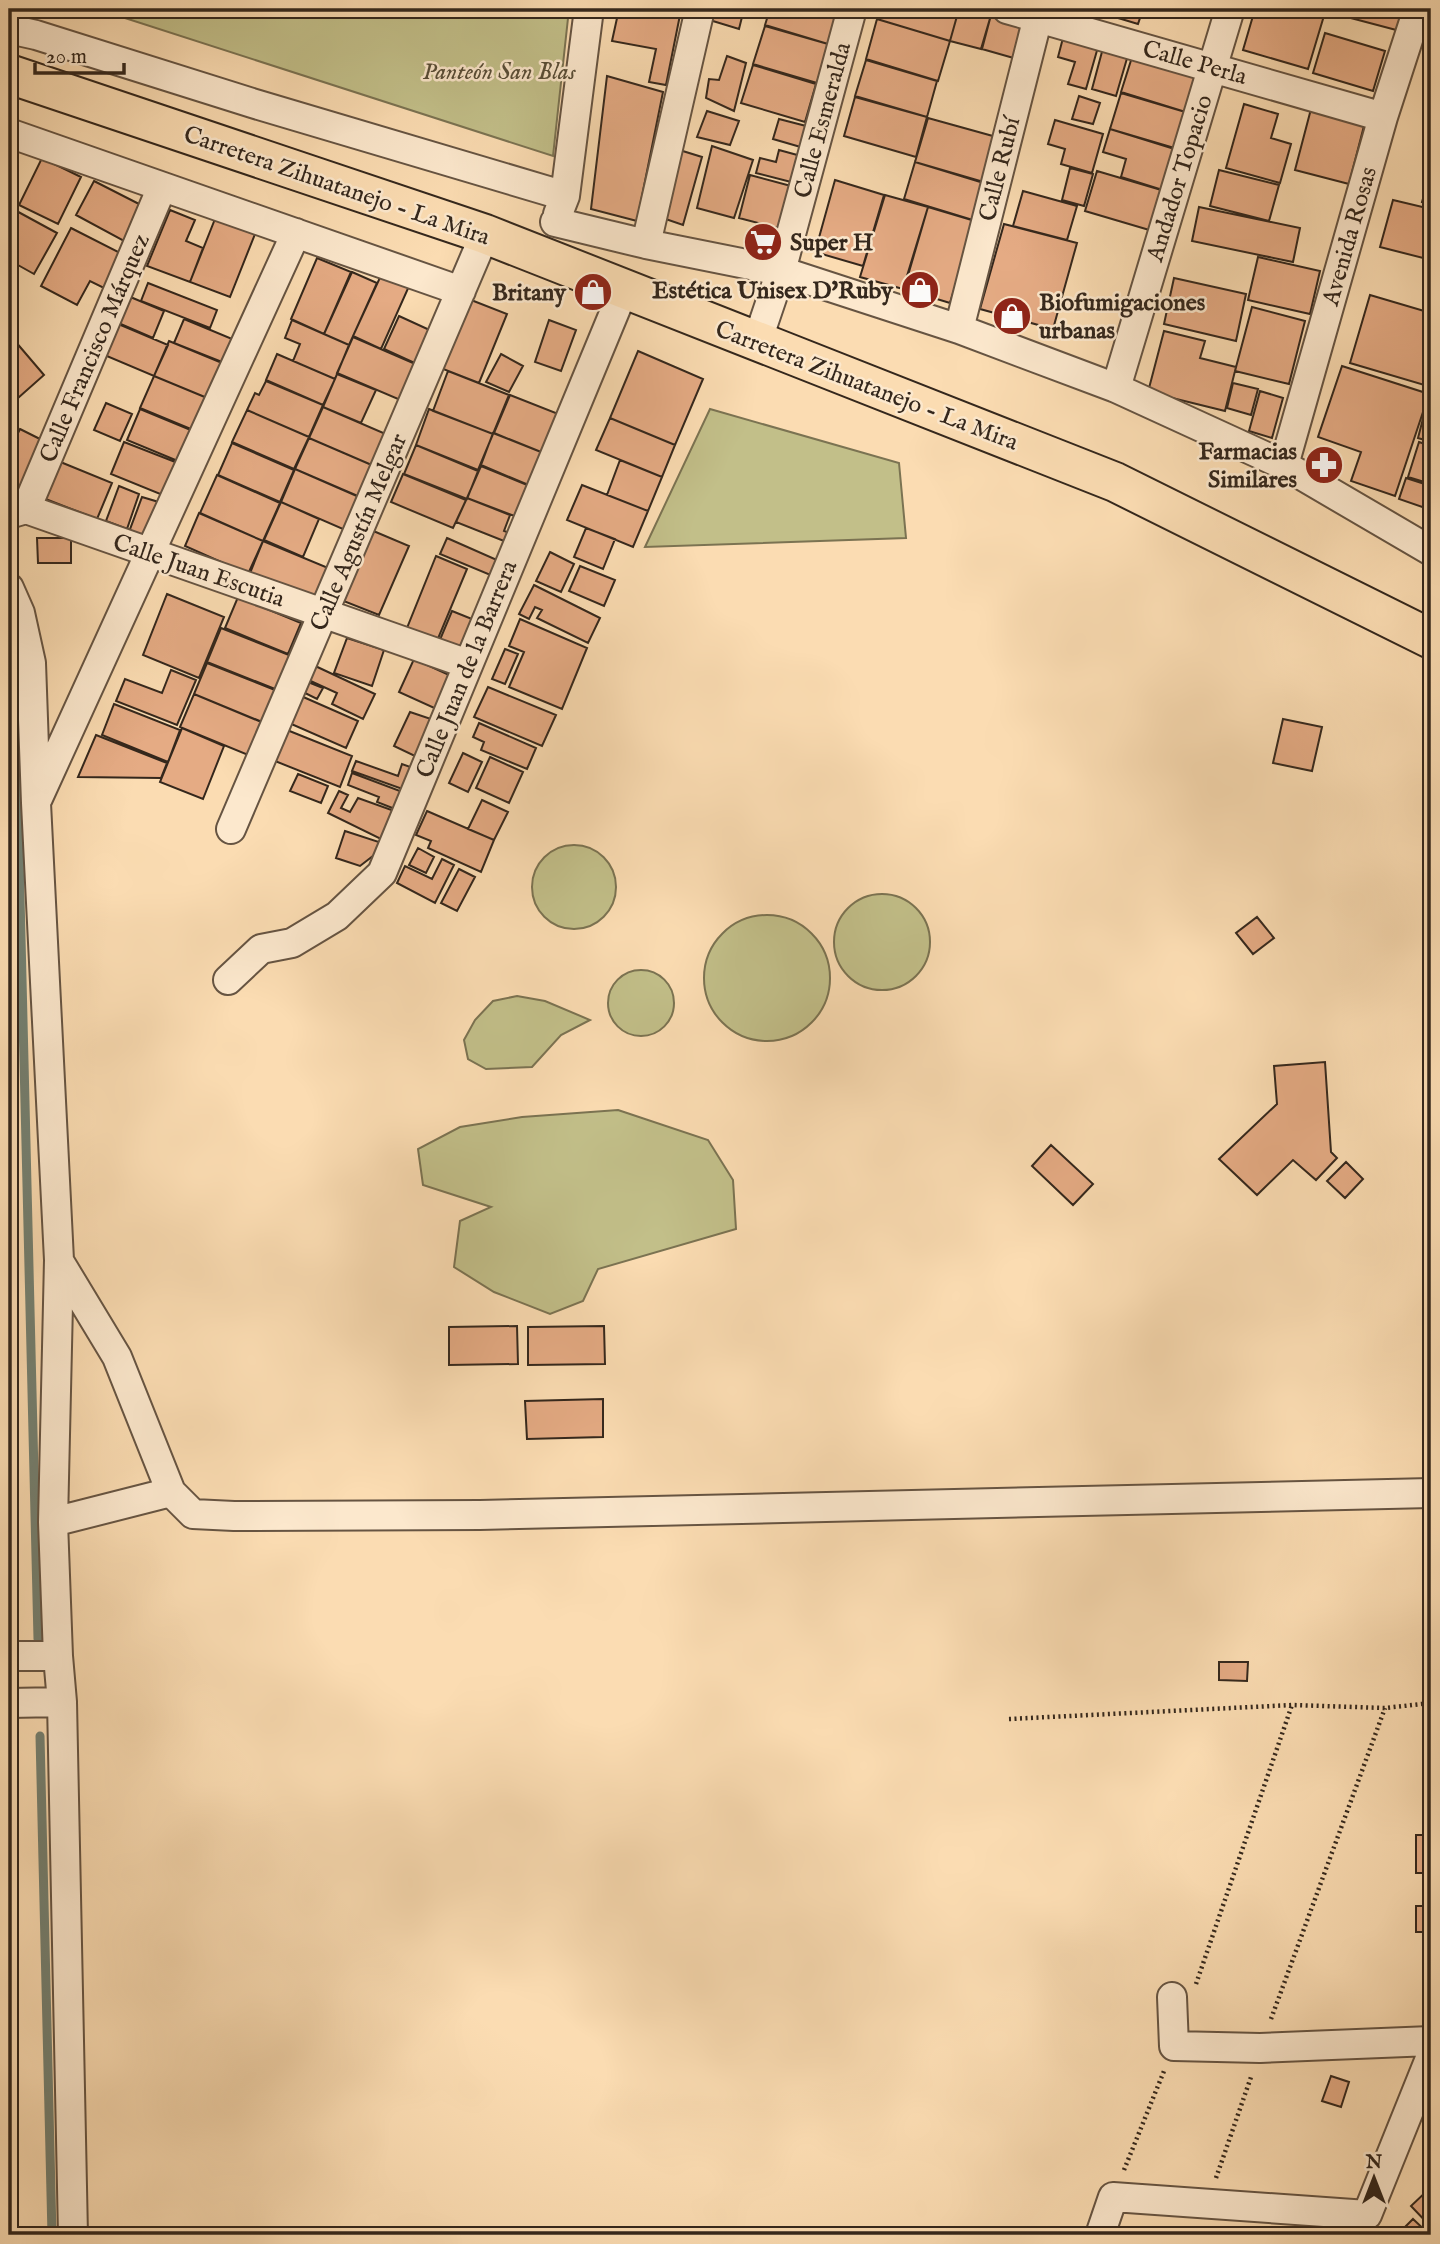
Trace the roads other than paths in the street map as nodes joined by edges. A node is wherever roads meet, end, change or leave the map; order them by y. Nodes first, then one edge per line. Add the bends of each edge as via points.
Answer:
1 (589, 9) edge
2 (700, 9) edge
3 (852, 9) edge
4 (1007, 9) edge
5 (1230, 9) edge
6 (1418, 9) edge
7 (1038, 13) edge
8 (9, 29) edge
9 (1212, 67) junction
10 (9, 74) edge
11 (1383, 117) junction
12 (9, 133) edge
13 (162, 187) junction
14 (565, 196) junction
15 (296, 233) junction
16 (485, 234) junction
17 (548, 239) junction
18 (646, 244) junction
19 (781, 271) junction
20 (624, 289) junction
21 (461, 291) junction
22 (959, 329) junction
23 (757, 342) junction
24 (1116, 388) junction
25 (1284, 466) junction
26 (17, 512) edge
27 (1431, 551) edge
28 (150, 553) junction
29 (9, 588) edge
30 (323, 614) junction
31 (1431, 639) edge
32 (468, 664) junction
33 (36, 803) junction
34 (231, 829) dead end
35 (228, 980) dead end
36 (59, 1260) junction
37 (171, 1492) junction
38 (1431, 1493) edge
39 (53, 1522) junction
40 (9, 1656) edge
41 (58, 1656) junction
42 (62, 1702) junction
43 (9, 1703) edge
44 (1182, 1995) road end
45 (1431, 2041) edge
46 (1431, 2056) edge
47 (73, 2235) edge
48 (1100, 2235) edge

1 - 14 street
2 - 18 street
3 - 19 street, Calle Esmeralda
4 - 7 street, Calle Perla
5 - 9 street, Andador Topacio
6 - 11 street, Avenida Rosas
7 - 9 street, Calle Perla
7 - 22 street, Calle Rubí
8 - 14 street
9 - 11 street, Calle Perla
9 - 24 street, Andador Topacio
10 - 16 highway, Carretera Zihuatanejo - La Mira
11 - 25 street, Avenida Rosas
12 - 13 street
13 - 15 street
13 - 26 street, Calle Francisco Márquez
14 - 17 street
15 - 21 street
15 - 28 street
16 - 17 highway, Carretera Zihuatanejo - La Mira
16 - 21 street, Calle Agustín Melgar
17 - 18 street
17 - 20 highway, Carretera Zihuatanejo - La Mira
18 - 19 street
19 - 22 street
19 - 23 street, Calle Esmeralda
20 - 23 highway, Carretera Zihuatanejo - La Mira
20 - 32 street, Calle Juan de la Barrera
21 - 30 street, Calle Agustín Melgar
22 - 24 street
23 - 31 highway, Carretera Zihuatanejo - La Mira via 1115,482
24 - 25 street
25 - 27 street
26 - 28 street, Calle Juan Escutia
28 - 30 street, Calle Juan Escutia
28 - 33 street
29 - 33 street via 31,663
30 - 32 street, Calle Juan Escutia
30 - 34 street, Calle Agustín Melgar
32 - 35 street, Calle Juan de la Barrera via 382,873 337,916 292,943 261,949
33 - 36 street
36 - 37 street via 117,1357
36 - 39 street
37 - 38 street via 193,1514 234,1516 480,1515
37 - 39 street
39 - 41 street
40 - 41 street
41 - 42 street
42 - 43 street
42 - 47 street
44 - 45 street via 1174,2046 1260,2048
46 - 48 street via 1367,2215 1113,2197

